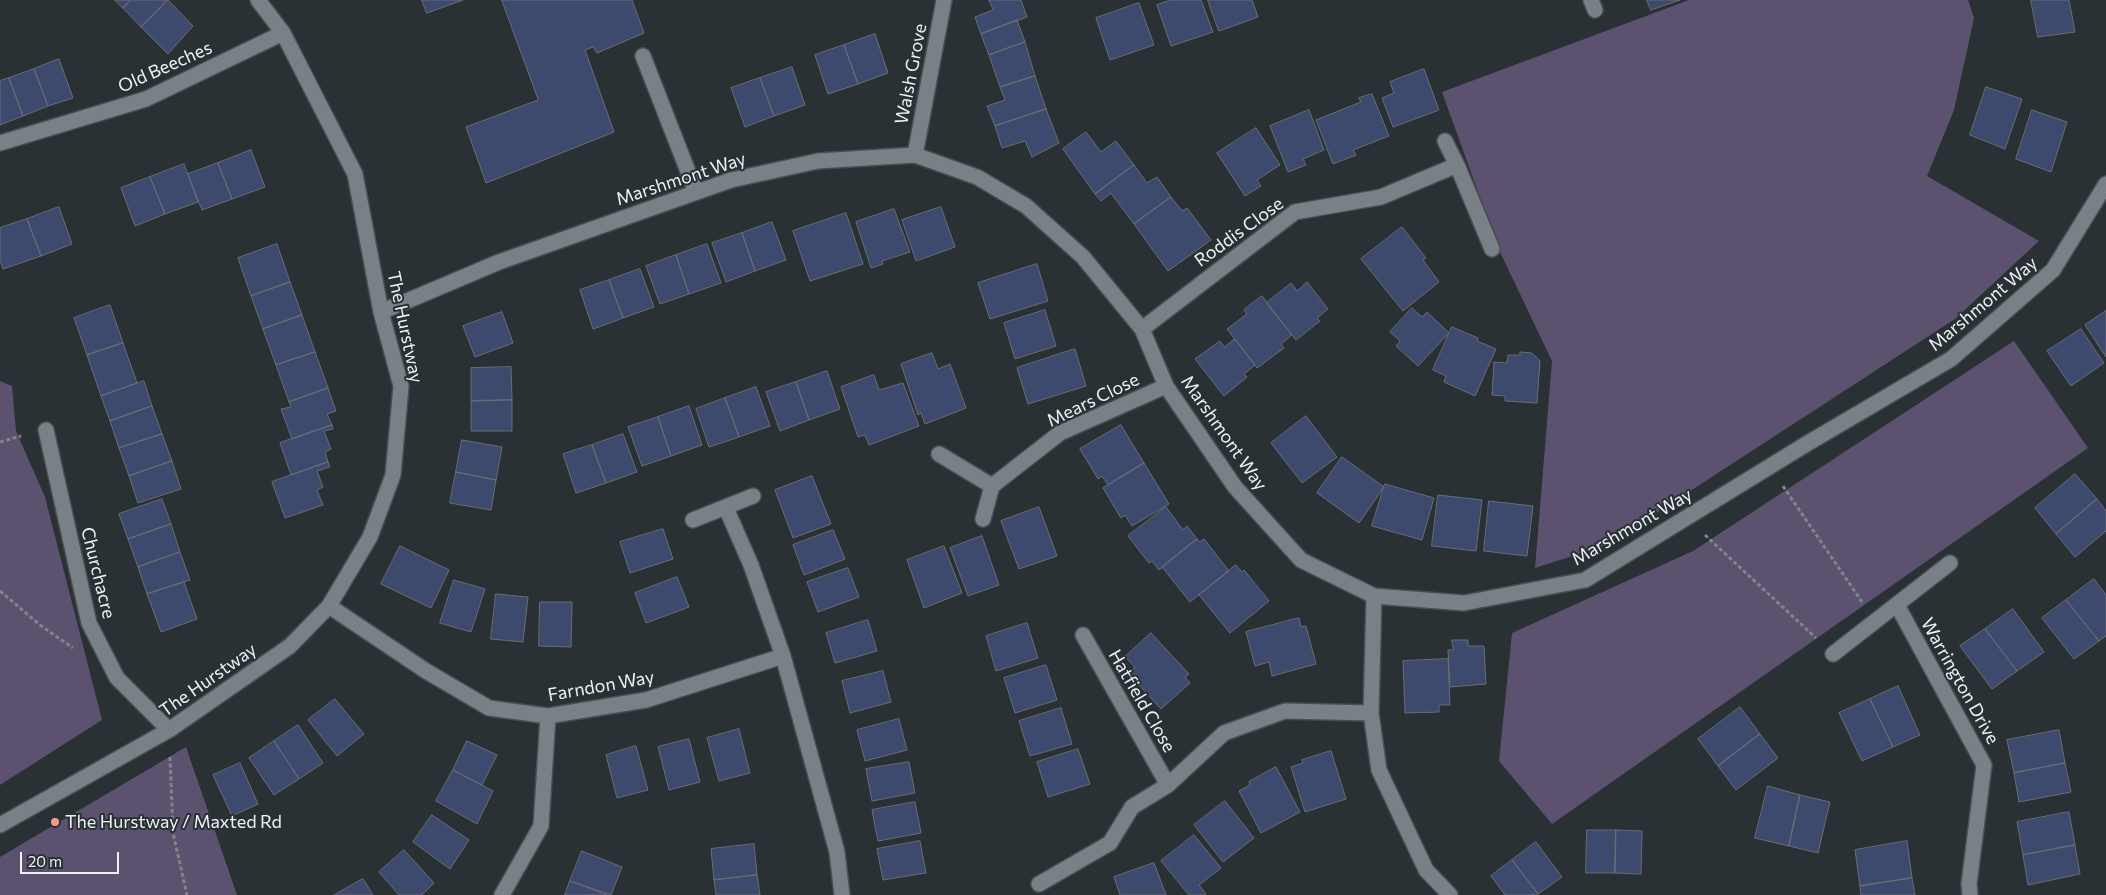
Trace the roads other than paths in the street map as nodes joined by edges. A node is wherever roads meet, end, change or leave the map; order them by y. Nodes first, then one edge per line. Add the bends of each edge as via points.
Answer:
1 (258, 0) edge
2 (944, 0) edge
3 (283, 33) junction
4 (643, 56) dead end
5 (1445, 141) dead end
6 (0, 143) edge
7 (915, 155) junction
8 (1457, 165) junction
9 (2106, 184) edge
10 (696, 192) junction
11 (1492, 249) dead end
12 (381, 312) junction
13 (1142, 329) junction
14 (1166, 386) junction
15 (46, 430) dead end
16 (939, 454) dead end
17 (992, 486) junction
18 (753, 496) dead end
19 (726, 508) junction
20 (983, 519) dead end
21 (693, 520) dead end
22 (1950, 563) dead end
23 (1374, 596) junction
24 (1896, 605) junction
25 (329, 606) junction
26 (1083, 635) dead end
27 (1833, 654) road end
28 (783, 656) junction
29 (1371, 713) junction
30 (548, 716) junction
31 (169, 730) junction
32 (1168, 785) junction
33 (0, 825) edge
34 (1039, 884) dead end
35 (502, 895) edge
36 (842, 895) edge
37 (1450, 895) edge
38 (1970, 895) edge

1 - 3 street, The Hurstway
2 - 7 street, Walsh Grove
3 - 6 street, Old Beeches via 146,99
3 - 12 street, The Hurstway via 355,174
4 - 10 street
5 - 8 street
7 - 10 street, Marshmont Way via 818,161 731,180
7 - 13 street, Marshmont Way via 977,177 1026,206 1084,257
8 - 11 street
8 - 13 street, Roddis Close via 1381,197 1295,212
9 - 23 street, Marshmont Way via 2053,270 1951,359 1585,580 1464,603
10 - 12 street, Marshmont Way via 499,262
12 - 25 street, The Hurstway via 402,386 393,475 370,537
13 - 14 street, Marshmont Way
14 - 17 street, Mears Close via 1060,433
14 - 23 street, Marshmont Way via 1235,487 1301,560
15 - 31 street, Churchacre via 89,623 117,678
16 - 17 street
17 - 20 street
18 - 19 street
19 - 21 street
19 - 28 street
22 - 24 street
23 - 29 street
24 - 27 street
24 - 38 street, Warrington Drive via 1984,765
25 - 30 street, Farndon Way via 426,671 489,708
25 - 31 street, The Hurstway via 290,646
26 - 32 street, Hatfield Close
28 - 30 street, Farndon Way via 646,700
28 - 36 street via 837,852
29 - 32 street, Hatfield Close via 1284,711 1224,733
29 - 37 street via 1379,770 1426,870
30 - 35 street via 541,826
31 - 33 street, The Hurstway
32 - 34 street, Hatfield Close via 1132,807 1110,843

